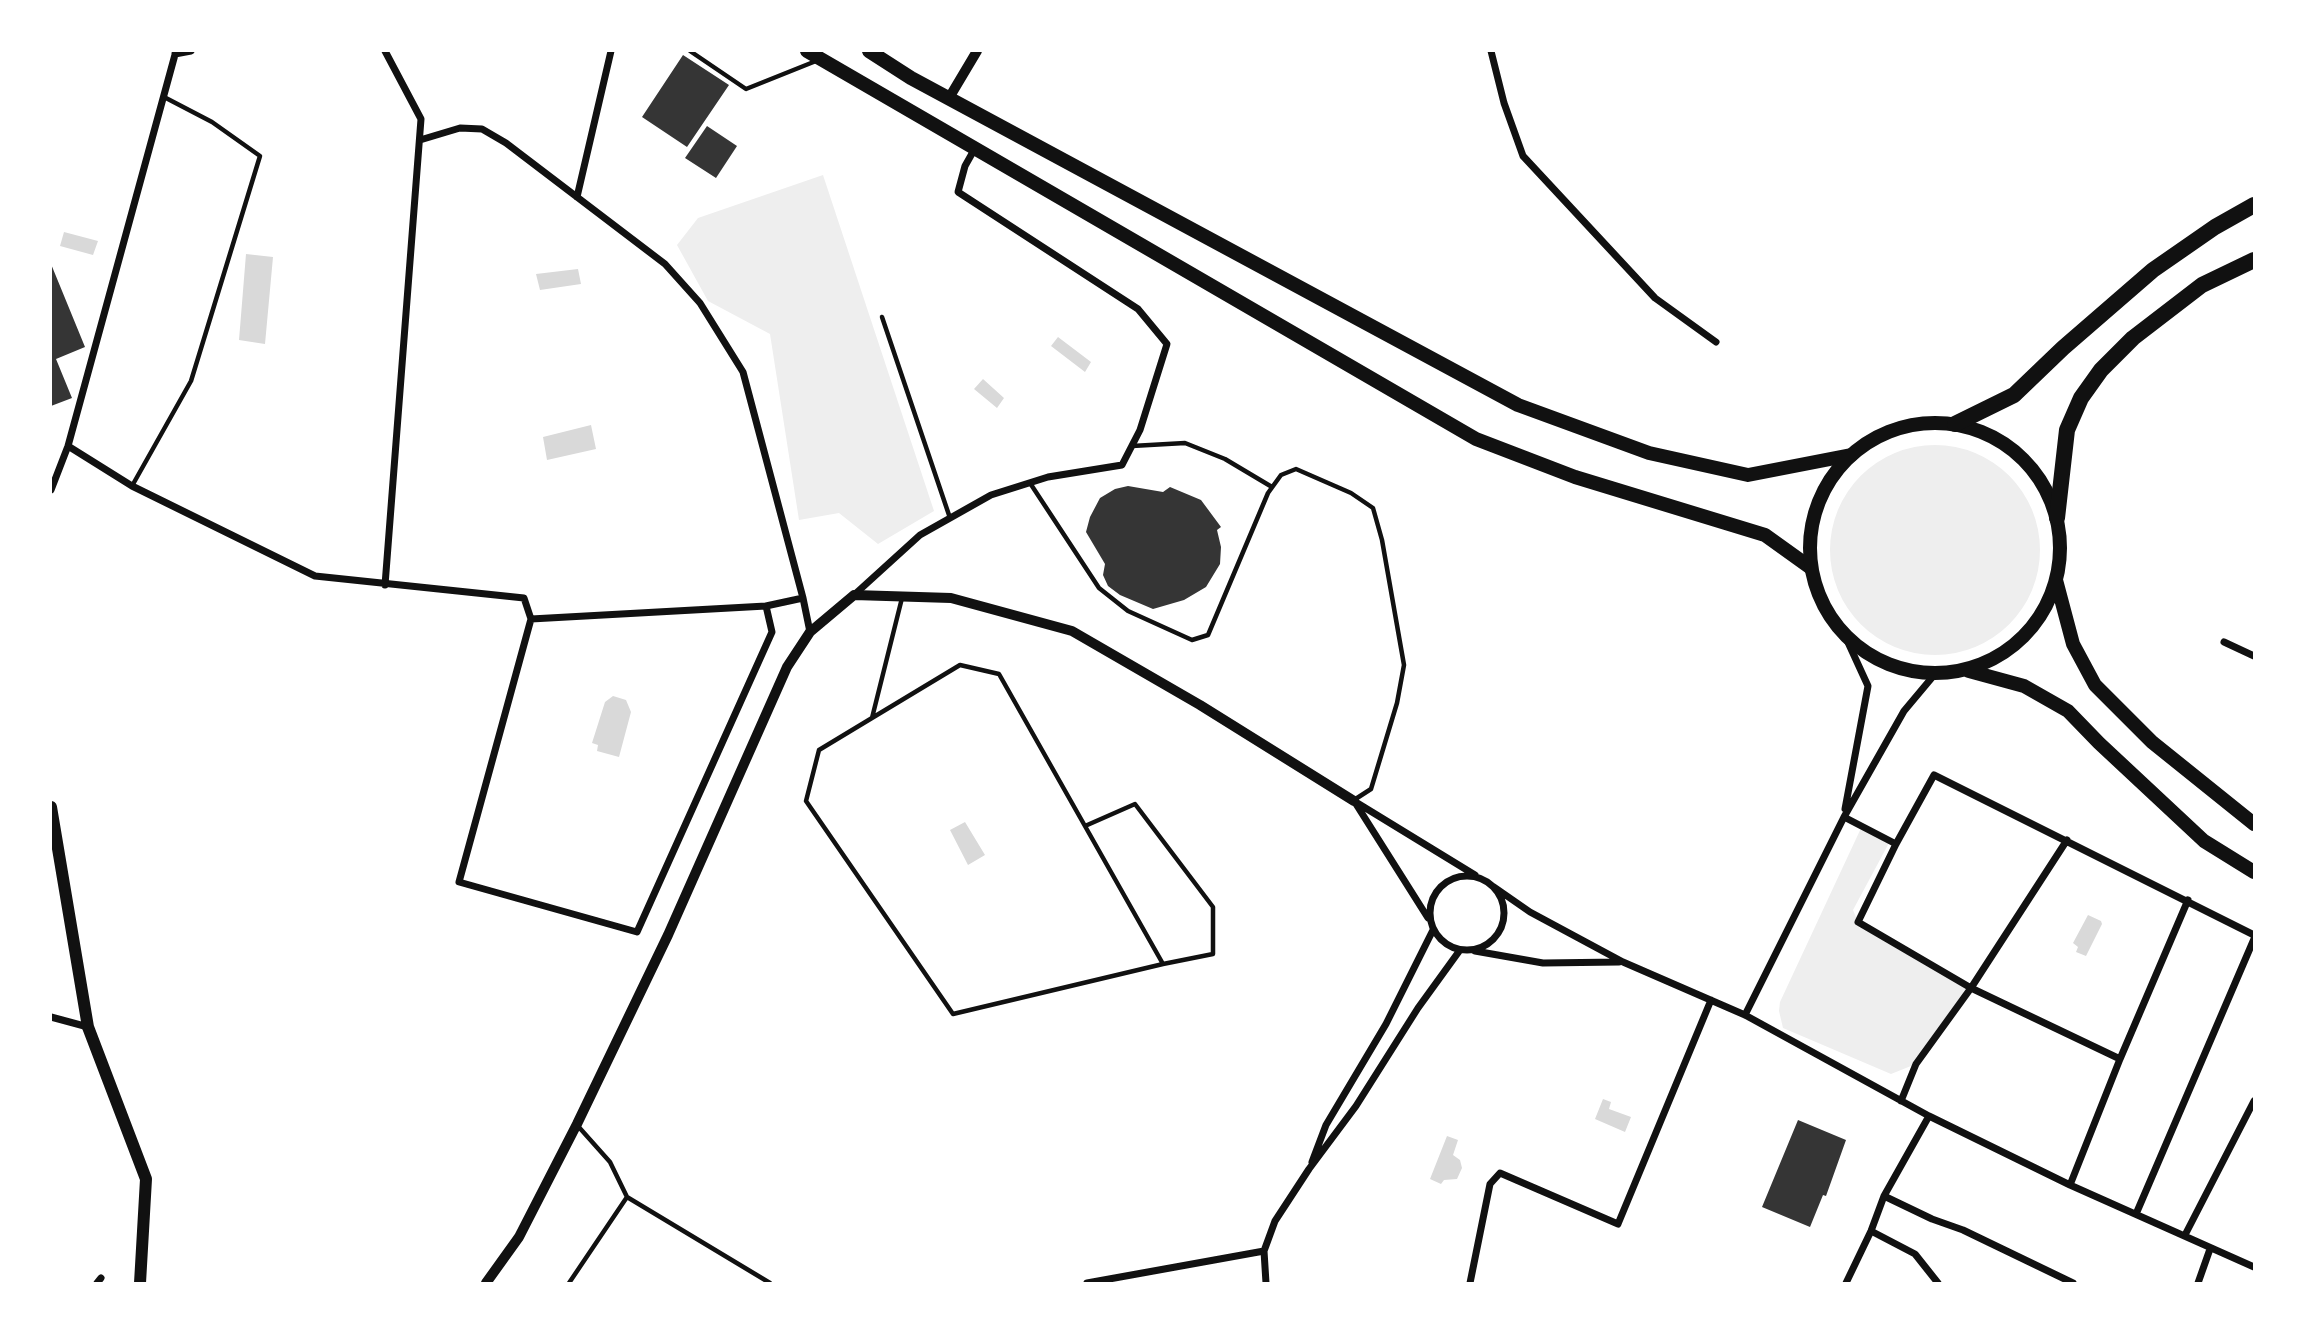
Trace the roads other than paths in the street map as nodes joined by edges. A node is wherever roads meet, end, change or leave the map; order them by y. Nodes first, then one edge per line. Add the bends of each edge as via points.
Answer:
1 (191, 51) edge
2 (385, 51) edge
3 (611, 51) edge
4 (690, 51) edge
5 (807, 51) edge
6 (869, 51) edge
7 (977, 51) edge
8 (1491, 51) edge
9 (175, 52) edge
10 (821, 59) junction
11 (163, 97) junction
12 (949, 98) junction
13 (420, 140) junction
14 (974, 150) junction
15 (577, 197) junction
16 (2254, 205) edge
17 (2254, 260) edge
18 (882, 317) dead end
19 (1716, 342) dead end
20 (1955, 424) junction
21 (68, 446) junction
22 (1132, 446) junction
23 (1851, 455) junction
24 (1030, 483) junction
25 (132, 485) junction
26 (1272, 487) junction
27 (51, 490) edge
28 (950, 518) junction
29 (2057, 518) junction
30 (1811, 568) junction
31 (2056, 580) junction
32 (385, 585) junction
33 (854, 595) junction
34 (902, 597) junction
35 (803, 598) junction
36 (766, 606) junction
37 (531, 619) junction
38 (810, 632) junction
39 (1846, 638) junction
40 (2224, 642) dead end
41 (2254, 656) edge
42 (1969, 671) junction
43 (1935, 674) junction
44 (872, 718) junction
45 (1354, 801) junction
46 (51, 807) edge
47 (1844, 817) junction
48 (2254, 824) edge
49 (1085, 826) junction
50 (2067, 841) junction
51 (1896, 844) junction
52 (2254, 872) edge
53 (1477, 876) junction
54 (1494, 887) junction
55 (2188, 900) junction
56 (1429, 920) junction
57 (1433, 930) junction
58 (2254, 937) edge
59 (1460, 950) junction
60 (1471, 950) junction
61 (1623, 962) junction
62 (1163, 964) junction
63 (1971, 988) junction
64 (1711, 1000) junction
65 (1745, 1015) junction
66 (51, 1017) edge
67 (88, 1027) junction
68 (2120, 1059) junction
69 (1901, 1101) junction
70 (2254, 1101) edge
71 (1929, 1116) junction
72 (577, 1124) junction
73 (1309, 1169) junction
74 (2070, 1185) junction
75 (1884, 1196) junction
76 (627, 1197) junction
77 (2136, 1213) junction
78 (1871, 1231) junction
79 (2185, 1235) junction
80 (2210, 1249) junction
81 (1264, 1251) junction
82 (2254, 1268) edge
83 (140, 1283) edge
84 (486, 1283) edge
85 (569, 1283) edge
86 (770, 1283) edge
87 (1087, 1283) edge
88 (1266, 1283) edge
89 (1470, 1283) edge
90 (1846, 1283) edge
91 (1938, 1283) edge
92 (2073, 1283) edge
93 (2198, 1283) edge

1 - 9 street
2 - 13 street via 421,119
3 - 15 street
4 - 10 lane via 746,89
5 - 10 main road
6 - 12 main road
7 - 12 street
8 - 19 street via 1523,156 1655,298
9 - 11 street
10 - 14 main road
11 - 21 street
11 - 25 lane via 212,122 260,156 191,381
12 - 23 main road via 1518,405 1649,453 1748,475
13 - 15 street via 460,128 482,129
13 - 32 street
14 - 22 street via 958,191 1138,309 1167,344
14 - 30 main road via 1476,439 1575,478 1765,535
15 - 35 street via 665,264 700,303 743,372
16 - 20 highway via 2153,270 2014,395
17 - 29 highway via 2202,285 2133,338 2101,370 2081,398 2067,430
18 - 28 lane
20 - 23 main road via 1918,424 1882,434
20 - 29 main road via 1990,435 2020,456 2043,484
21 - 25 street
21 - 27 street
22 - 24 street via 1122,465
22 - 26 lane via 1185,443 1225,459
23 - 30 main road via 1825,488 1811,527
24 - 26 lane via 1099,588 1128,611 1192,640 1208,635
24 - 28 street via 992,495
25 - 32 street via 315,576
26 - 45 lane via 1281,475 1296,469 1351,493 1373,509 1382,540 1404,664 1371,789
28 - 33 street via 920,535
29 - 31 main road
30 - 39 main road via 1823,606
31 - 42 main road via 2040,618 2012,648
31 - 48 main road via 2073,644 2095,685 2152,742
32 - 37 street via 524,598
33 - 34 street
33 - 38 street
34 - 44 lane
34 - 45 street via 951,598 1072,631
35 - 36 street
35 - 38 street
36 - 37 street
36 - 37 street via 772,632 637,932 459,882
38 - 72 street via 787,667 668,935
39 - 43 main road via 1906,671
39 - 47 street via 1868,686
40 - 41 street
42 - 43 main road
42 - 52 main road via 2024,686 2068,711 2204,841
43 - 47 street via 1904,711
44 - 49 lane via 960,665 999,674
44 - 62 lane via 820,750 806,801 953,1014
45 - 53 street
45 - 56 street
46 - 67 main road
47 - 51 street
47 - 65 street
49 - 62 lane
49 - 62 lane via 1135,804 1213,907 1213,954
50 - 51 street via 1934,775
50 - 55 street
50 - 63 street
51 - 63 street via 1858,922
53 - 54 street
53 - 56 street via 1464,875 1441,885 1433,895
54 - 60 street via 1504,908 1500,931 1482,947
54 - 61 street via 1530,912
55 - 58 street
55 - 68 street
56 - 57 street
57 - 59 street
57 - 73 street via 1386,1024 1326,1125
58 - 77 street
59 - 60 street
59 - 73 street
60 - 61 street via 1543,963
61 - 64 street
63 - 68 street
63 - 69 street via 1916,1064
64 - 65 street
64 - 89 street via 1618,1224 1500,1173 1490,1184
65 - 69 street
66 - 67 street
67 - 83 main road via 146,1179
68 - 74 street
69 - 71 street
70 - 79 street
71 - 74 street
71 - 75 street
72 - 76 lane via 610,1163
72 - 84 street via 519,1237
73 - 81 street via 1275,1221
74 - 77 street
75 - 78 street
75 - 92 street
76 - 85 lane
76 - 86 lane
77 - 79 street
78 - 90 street
78 - 91 street via 1915,1254
79 - 80 street
80 - 82 street
80 - 93 street
81 - 87 street
81 - 88 street

